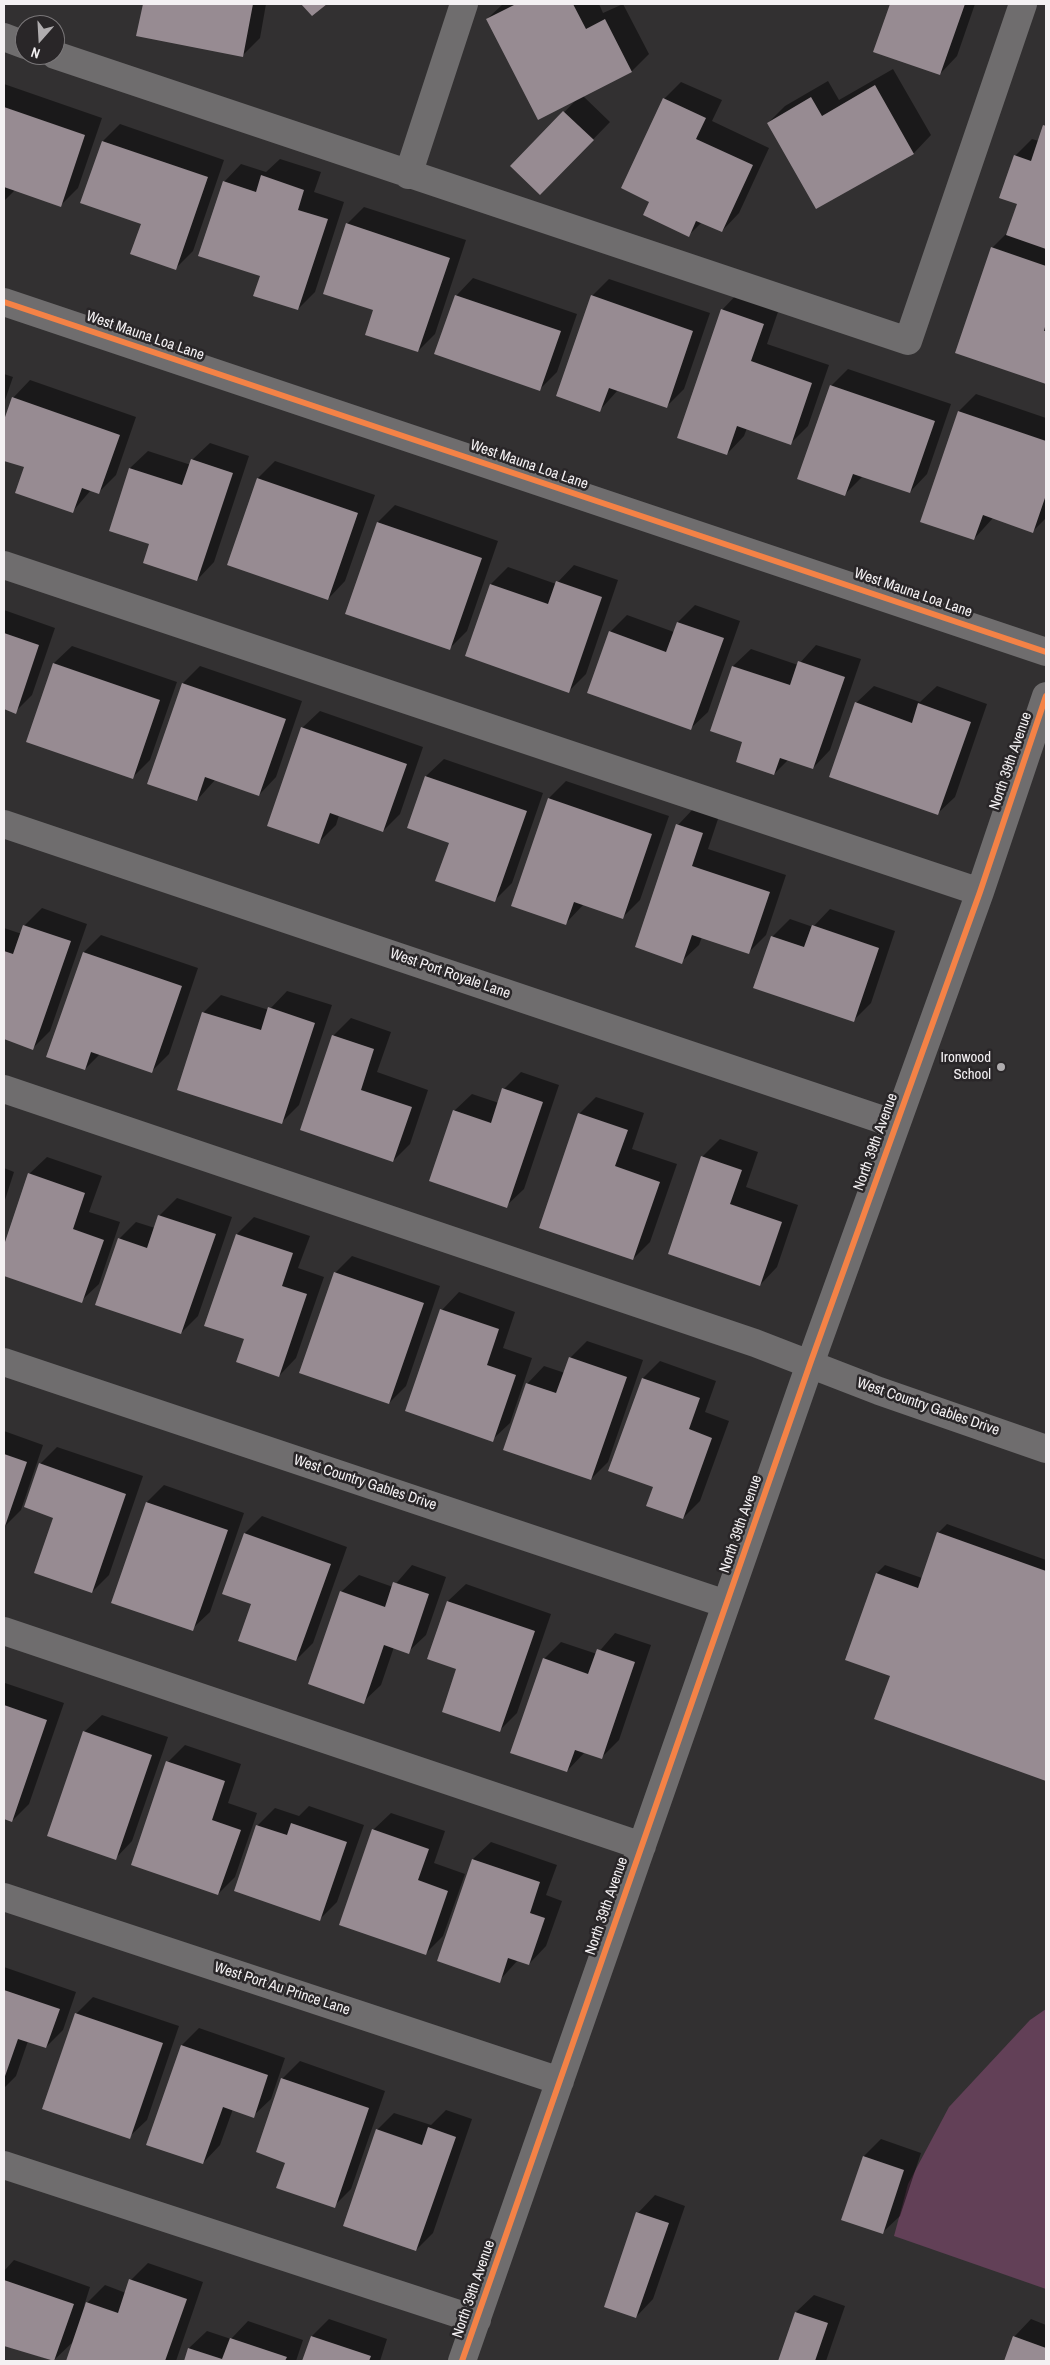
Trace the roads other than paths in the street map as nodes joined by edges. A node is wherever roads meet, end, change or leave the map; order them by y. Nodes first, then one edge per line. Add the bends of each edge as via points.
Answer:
1 (464, 4) edge
2 (1023, 4) edge
3 (65, 58) edge
4 (408, 175) junction
5 (4, 302) edge
6 (4, 565) edge
7 (1046, 652) edge
8 (1046, 696) edge
9 (4, 824) edge
10 (980, 892) junction
11 (4, 1089) edge
12 (895, 1124) junction
13 (4, 1362) edge
14 (810, 1364) junction
15 (1046, 1448) edge
16 (726, 1604) junction
17 (4, 1631) edge
18 (642, 1846) junction
19 (4, 1897) edge
20 (560, 2081) junction
21 (4, 2165) edge
22 (477, 2320) junction
23 (462, 2361) edge

1 - 4 street
2 - 4 street via 908,341
3 - 4 street
5 - 7 street, West Mauna Loa Lane
6 - 10 street
8 - 10 street, North 39th Avenue
9 - 12 street, West Port Royale Lane
10 - 12 street, North 39th Avenue
11 - 14 street, West Country Gables Drive
12 - 14 street, North 39th Avenue
13 - 16 street, West Country Gables Drive
14 - 15 street, West Country Gables Drive via 879,1392
14 - 16 street, North 39th Avenue
16 - 18 street, North 39th Avenue
17 - 18 street
18 - 20 street, North 39th Avenue
19 - 20 street, West Port Au Prince Lane
20 - 22 street, North 39th Avenue
21 - 22 street
22 - 23 street, North 39th Avenue

